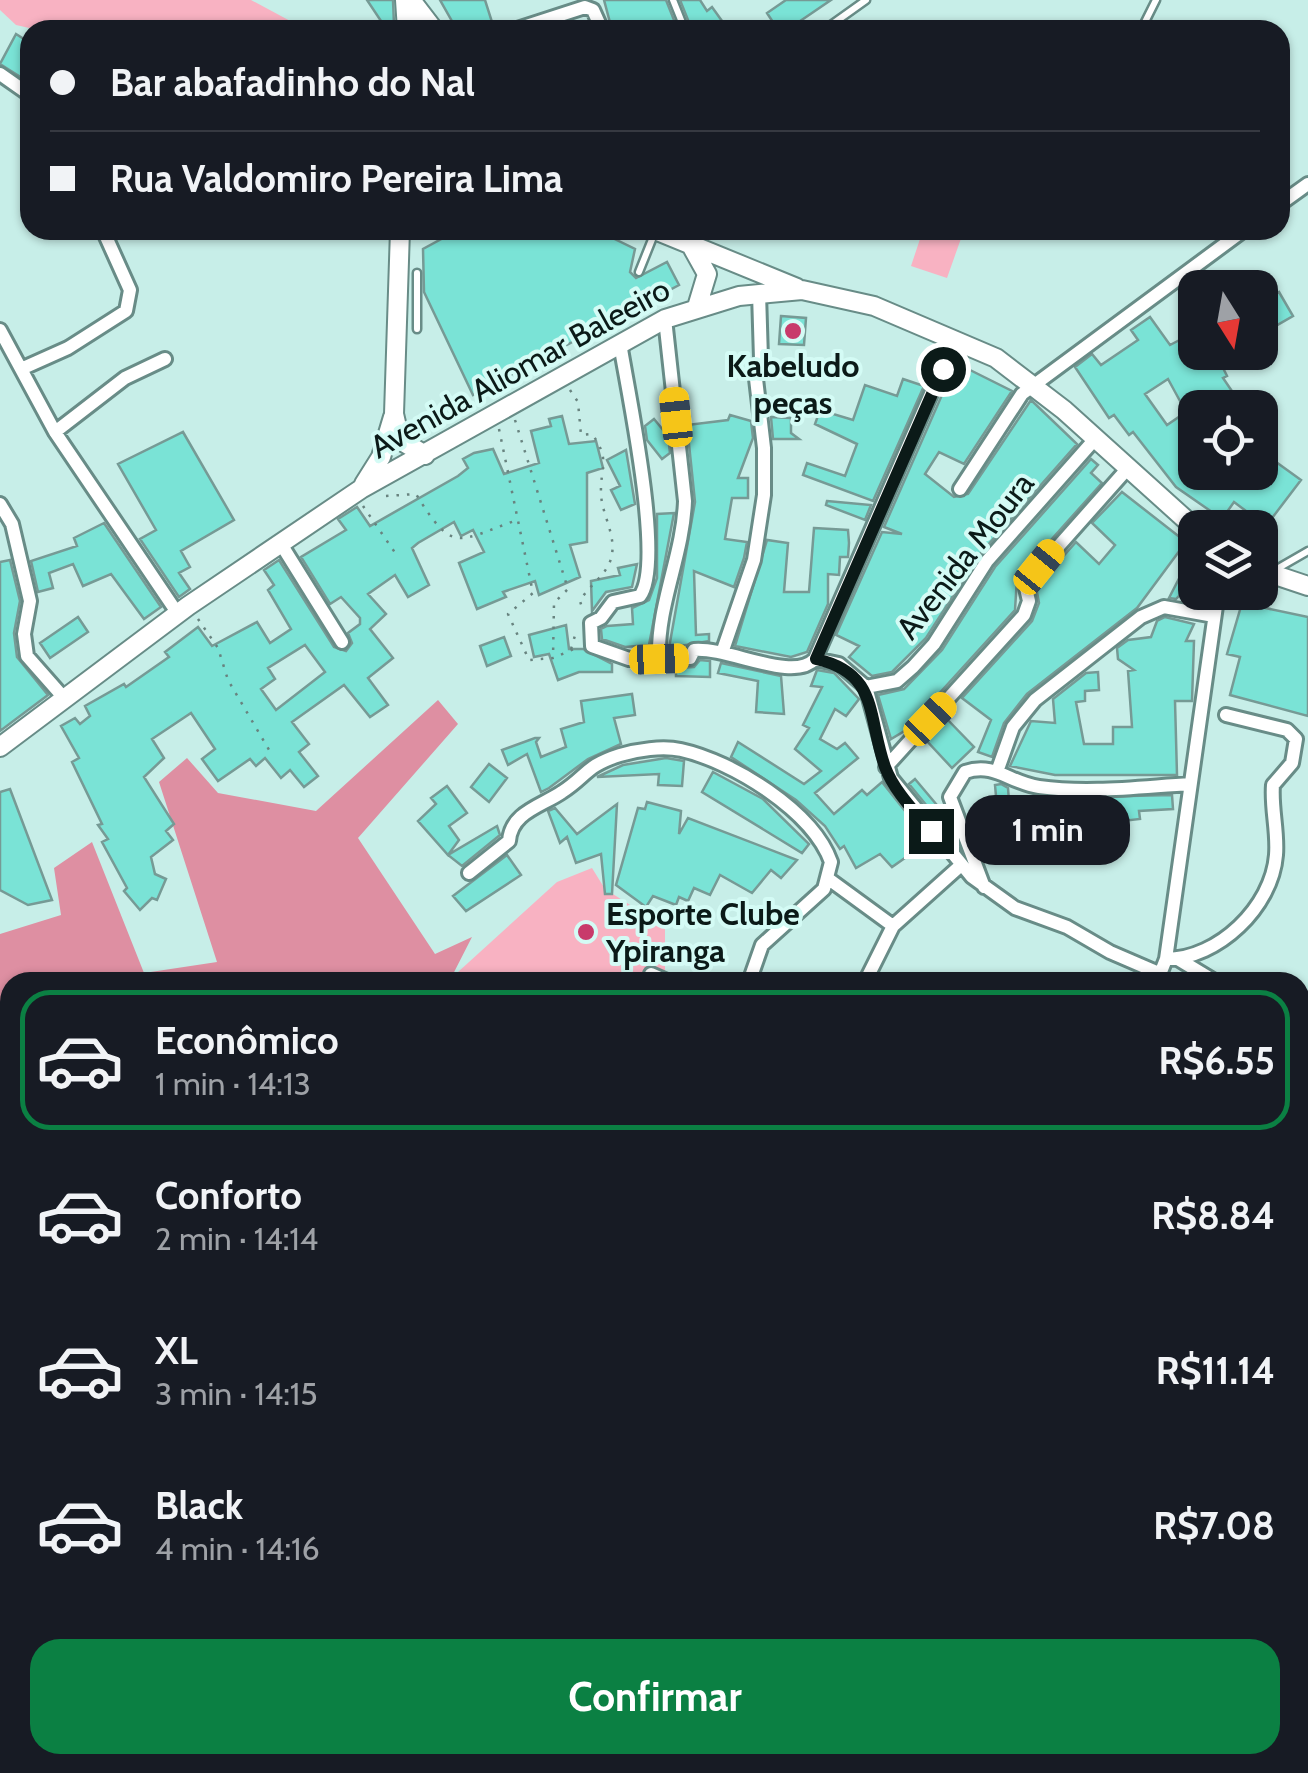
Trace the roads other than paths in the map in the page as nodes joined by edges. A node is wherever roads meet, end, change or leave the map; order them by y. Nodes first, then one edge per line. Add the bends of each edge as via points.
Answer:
1 (408, 0) edge
2 (866, 0) edge
3 (425, 20) edge
4 (544, 20) edge
5 (598, 20) edge
6 (838, 20) edge
7 (107, 240) edge
8 (400, 240) edge
9 (651, 240) edge
10 (677, 240) edge
11 (1230, 240) edge
12 (692, 247) junction
13 (639, 272) dead end
14 (417, 274) dead end
15 (802, 290) junction
16 (759, 293) junction
17 (398, 303) junction
18 (697, 306) junction
19 (664, 319) junction
20 (0, 330) edge
21 (955, 339) junction
22 (620, 343) junction
23 (165, 359) dead end
24 (21, 369) junction
25 (1033, 384) junction
26 (394, 414) junction
27 (56, 432) junction
28 (1095, 439) junction
29 (425, 455) junction
30 (1128, 468) junction
31 (960, 489) dead end
32 (357, 491) junction
33 (0, 504) edge
34 (1178, 513) edge
35 (281, 544) junction
36 (1307, 554) edge
37 (1278, 566) edge
38 (1278, 576) edge
39 (1308, 586) edge
40 (182, 610) junction
41 (1215, 610) edge
42 (1214, 616) junction
43 (342, 642) dead end
44 (724, 650) junction
45 (659, 659) junction
46 (816, 659) junction
47 (866, 687) junction
48 (64, 698) junction
49 (1226, 715) dead end
50 (0, 747) edge
51 (886, 767) junction
52 (998, 769) junction
53 (1190, 784) junction
54 (960, 866) junction
55 (468, 874) dead end
56 (830, 880) junction
57 (985, 890) junction
58 (893, 926) junction
59 (1172, 959) junction
60 (753, 972) edge
61 (870, 972) edge
62 (1147, 972) edge
63 (1163, 972) edge
64 (1197, 972) edge

1 - 3 main road
2 - 6 lane
4 - 5 street via 585,6
7 - 24 street via 130,290 126,311
8 - 17 main road
9 - 13 lane
10 - 12 main road
11 - 25 street
12 - 15 main road
12 - 18 main road via 707,274
14 - 17 lane via 417,328
15 - 16 main road, Avenida Aliomar Baleeiro
15 - 21 main road, Avenida Aliomar Baleeiro via 874,306
16 - 18 main road, Avenida Aliomar Baleeiro
16 - 44 street via 761,359 754,370 764,494 754,560
17 - 26 main road
18 - 19 main road, Avenida Aliomar Baleeiro
19 - 22 main road, Avenida Aliomar Baleeiro
19 - 45 street via 685,501 658,631
20 - 24 street
21 - 25 main road, Avenida Aliomar Baleeiro
21 - 46 street
22 - 29 main road, Avenida Aliomar Baleeiro
22 - 45 street via 644,486 646,580 640,596 613,602 590,623 592,646 629,659
23 - 27 street via 125,378
24 - 27 street
25 - 28 main road, Avenida Aliomar Baleeiro
25 - 31 street
26 - 29 main road via 400,440
26 - 32 main road via 381,457
27 - 40 street
28 - 30 main road, Avenida Aliomar Baleeiro
28 - 47 street, Avenida Moura via 987,561 934,644 897,681
29 - 32 main road, Avenida Aliomar Baleeiro
30 - 34 main road, Avenida Aliomar Baleeiro
30 - 51 street via 1025,584 1024,615
32 - 35 main road, Avenida Aliomar Baleeiro
33 - 48 street via 12,524 30,601 26,656
35 - 40 main road, Avenida Aliomar Baleeiro
35 - 43 street
36 - 37 lane
38 - 39 main road
40 - 48 main road, Avenida Aliomar Baleeiro
41 - 42 street
42 - 52 street via 1164,607 1140,617 1035,700 1013,727
42 - 53 street
44 - 45 street
44 - 46 street via 793,670
46 - 47 street via 839,664
47 - 51 street
48 - 50 main road, Avenida Aliomar Baleeiro
49 - 59 street via 1287,730 1296,739 1292,763 1273,785 1276,856 1265,895 1236,929 1202,951
51 - 54 street
52 - 53 street via 1044,788
52 - 57 street via 965,772 951,790
53 - 59 street
54 - 57 street
54 - 58 street
55 - 56 street via 509,842 522,817 564,791 583,770 623,754 669,748 766,790 818,834
56 - 58 street
56 - 60 street via 762,945
57 - 62 street
58 - 61 street
59 - 63 street
59 - 64 street

